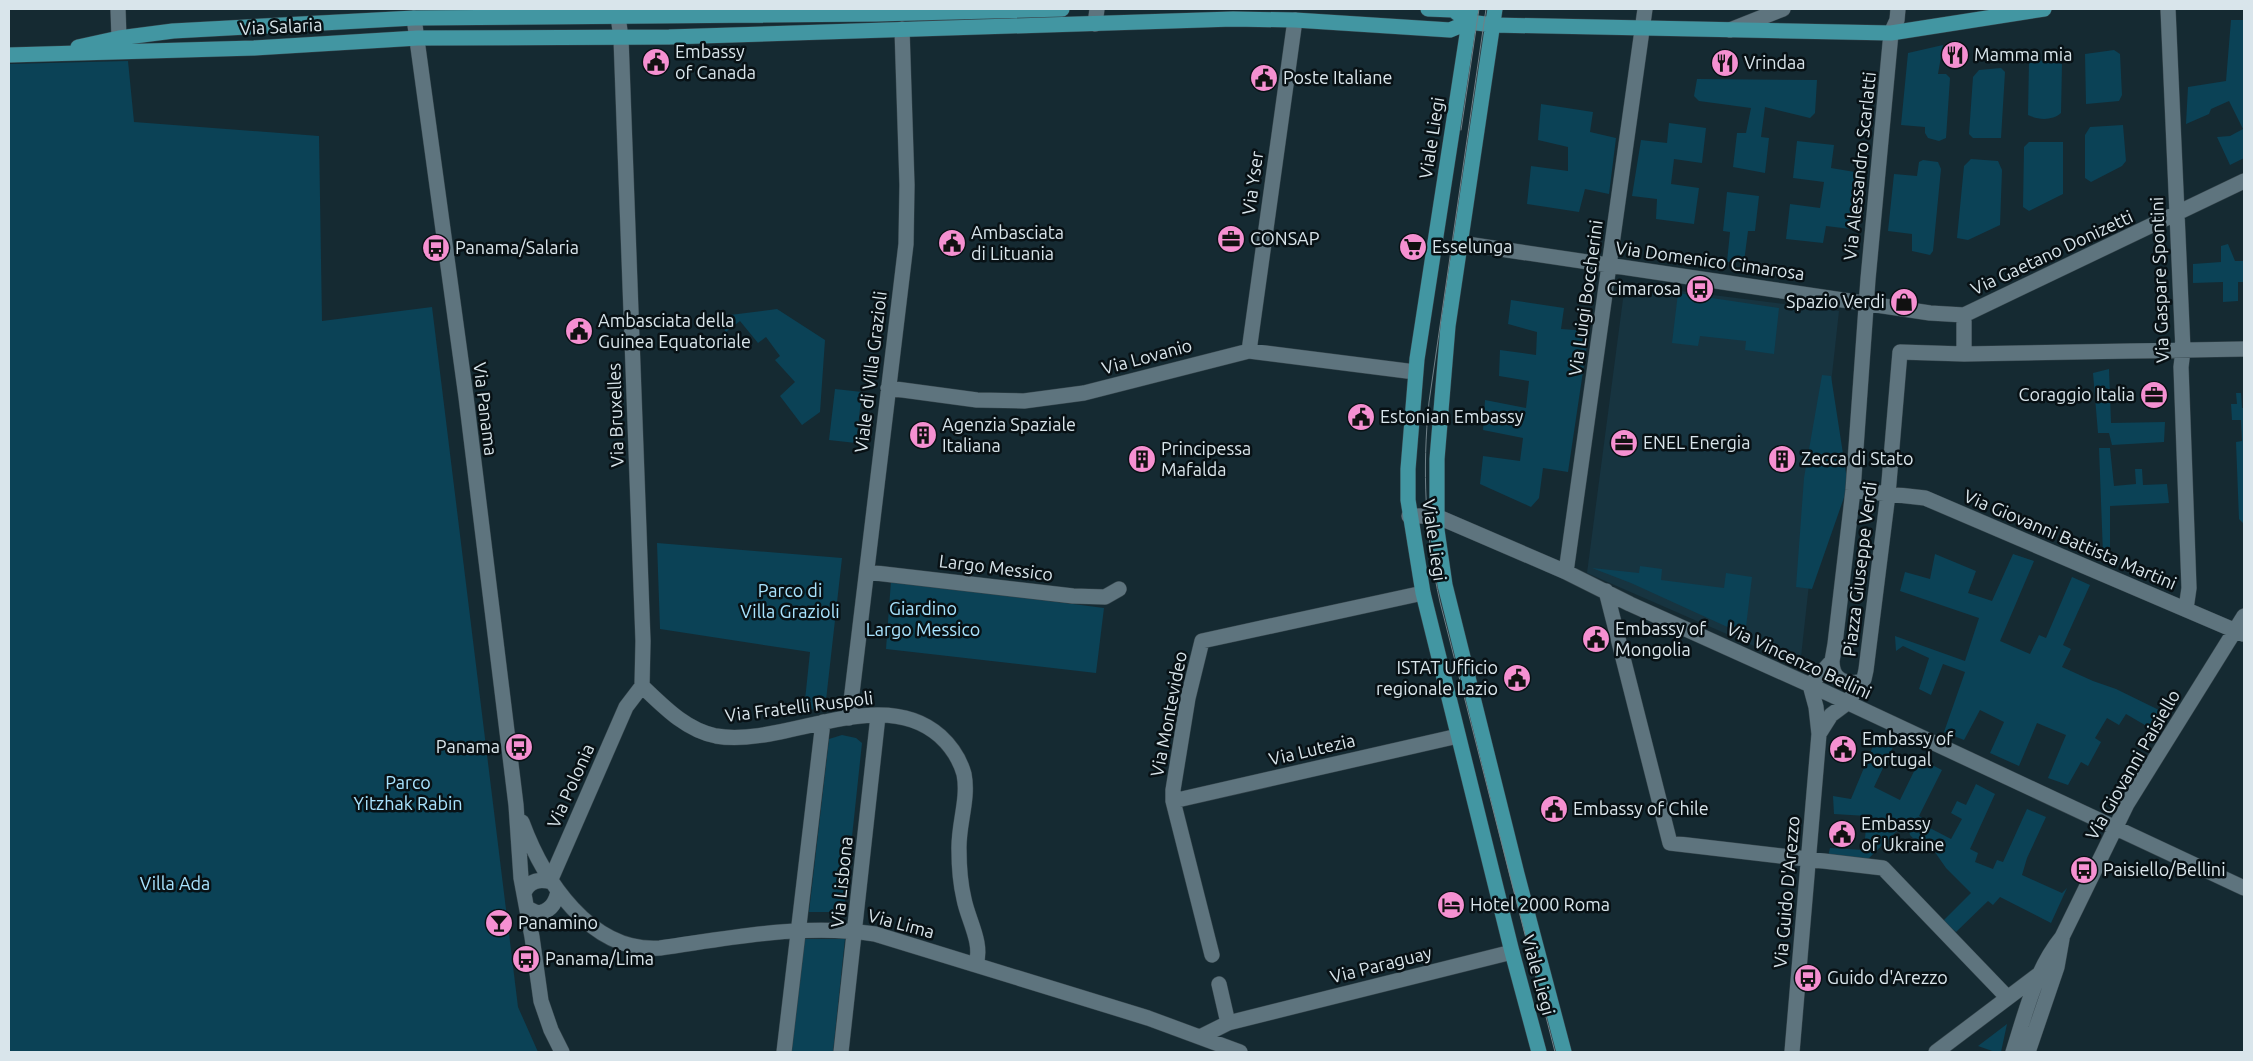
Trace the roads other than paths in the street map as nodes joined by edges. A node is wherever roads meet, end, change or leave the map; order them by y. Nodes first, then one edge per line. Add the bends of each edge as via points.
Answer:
1 (118, 9) edge
2 (383, 9) edge
3 (401, 9) edge
4 (1062, 9) edge
5 (1428, 9) edge
6 (1495, 9) edge
7 (1645, 9) edge
8 (1783, 9) edge
9 (1898, 9) edge
10 (2044, 9) edge
11 (2168, 9) edge
12 (758, 12) edge
13 (618, 13) edge
14 (419, 14) edge
15 (1096, 16) edge
16 (1470, 16) edge
17 (1295, 20) junction
18 (371, 22) junction
19 (1493, 25) junction
20 (902, 29) junction
21 (1642, 29) junction
22 (1730, 30) junction
23 (754, 33) junction
24 (1892, 33) junction
25 (119, 38) junction
26 (418, 38) junction
27 (621, 38) junction
28 (62, 52) junction
29 (9, 55) edge
30 (2244, 181) edge
31 (2176, 214) junction
32 (1460, 243) junction
33 (1610, 265) junction
34 (1866, 303) junction
35 (1964, 315) junction
36 (2244, 349) edge
37 (2183, 350) junction
38 (1249, 351) junction
39 (1964, 354) junction
40 (1415, 372) junction
41 (888, 388) junction
42 (1854, 490) junction
43 (1888, 494) junction
44 (1409, 516) junction
45 (1436, 516) junction
46 (867, 572) junction
47 (1566, 572) junction
48 (1120, 589) dead end
49 (1606, 591) junction
50 (1423, 593) junction
51 (2186, 609) junction
52 (2244, 616) edge
53 (2240, 633) edge
54 (1832, 661) junction
55 (1861, 682) junction
56 (1810, 685) junction
57 (642, 686) junction
58 (1847, 703) junction
59 (878, 716) junction
60 (850, 718) junction
61 (823, 722) junction
62 (1819, 734) junction
63 (1458, 736) junction
64 (1173, 801) junction
65 (516, 805) junction
66 (2115, 828) junction
67 (1809, 860) junction
68 (554, 884) junction
69 (2244, 888) edge
70 (524, 893) junction
71 (534, 910) junction
72 (798, 930) junction
73 (855, 931) junction
74 (2062, 937) junction
75 (1512, 952) junction
76 (1212, 955) dead end
77 (976, 964) junction
78 (2038, 975) junction
79 (1219, 984) dead end
80 (2007, 997) junction
81 (1228, 1022) junction
82 (1200, 1037) junction
83 (562, 1052) edge
84 (784, 1052) edge
85 (842, 1052) edge
86 (1240, 1052) edge
87 (1540, 1052) edge
88 (1564, 1052) edge
89 (1792, 1052) edge
90 (1936, 1052) edge
91 (2013, 1052) edge
92 (2028, 1052) edge

1 - 25 street
2 - 18 street
3 - 14 street
4 - 12 main road, Via Salaria via 876,14
5 - 16 main road, Via Salaria via 1453,10
6 - 19 main road, Viale Liegi
7 - 21 street, Via Luigi Boccherini
8 - 22 street
9 - 24 street, Via Alessandro Scarlatti
10 - 24 main road, Via Salaria
11 - 31 street, Via Gaspare Spontini
12 - 13 main road, Via Salaria
12 - 23 street
13 - 14 main road, Via Salaria
13 - 27 street
14 - 18 main road, Via Salaria
14 - 26 street, Via Panama
15 - 17 main road, Via Salaria
15 - 20 main road, Via Salaria
16 - 17 main road, Via Salaria via 1450,30
16 - 19 main road, Via Salaria
16 - 40 main road, Viale Liegi
17 - 38 street, Via Yser
18 - 25 main road, Via Salaria via 197,29
19 - 21 main road, Via Salaria
19 - 32 main road, Viale Liegi
20 - 23 main road, Via Salaria
20 - 41 street, Viale di Villa Grazioli via 908,209
21 - 22 main road, Via Salaria
21 - 33 street, Via Luigi Boccherini
22 - 24 main road, Via Salaria
23 - 27 main road, Via Salaria
24 - 34 street, Via Alessandro Scarlatti
25 - 28 main road, Via Salaria
26 - 27 main road, Via Salaria
26 - 28 main road, Via Salaria via 254,48
26 - 65 street, Via Panama
27 - 57 street, Via Bruxelles
28 - 29 main road, Via Salaria
30 - 31 street, Via Gaetano Donizetti
31 - 35 street, Via Gaetano Donizetti
31 - 37 street, Via Gaspare Spontini
32 - 33 street, Via Domenico Cimarosa
32 - 45 main road, Viale Liegi via 1441,402
33 - 34 street, Via Domenico Cimarosa
33 - 47 street, Via Luigi Boccherini
34 - 35 street, Via Gaetano Donizetti
34 - 42 street, Piazza Giuseppe Verdi
35 - 39 street
36 - 37 street
37 - 39 street
37 - 51 street, Via Gaspare Spontini via 2190,588
38 - 40 street, Via Lovanio
38 - 41 street, Via Lovanio via 1084,393 1024,401 977,400
39 - 43 street, Piazza Giuseppe Verdi via 1900,352
40 - 44 main road, Viale Liegi via 1408,469
41 - 46 street, Viale di Villa Grazioli
42 - 43 street, Via Giovanni Battista Martini
42 - 54 street, Piazza Giuseppe Verdi
43 - 51 street, Via Giovanni Battista Martini via 1925,498
43 - 55 street, Piazza Giuseppe Verdi via 1868,662
44 - 45 street, Via Vincenzo Bellini
44 - 50 main road, Viale Liegi
45 - 47 street, Via Vincenzo Bellini
45 - 88 main road, Viale Liegi via 1444,585
46 - 48 street, Largo Messico via 1073,596 1105,597
46 - 60 street, Viale di Villa Grazioli
47 - 49 street, Via Vincenzo Bellini
49 - 56 street, Via Vincenzo Bellini
49 - 67 street via 1670,843
50 - 63 main road, Viale Liegi
50 - 64 street, Via Montevideo via 1202,641 1176,760
51 - 53 street, Via Giovanni Battista Martini
52 - 53 street, Via Giovanni Paisiello
53 - 66 street, Via Giovanni Paisiello via 2127,804
54 - 55 street, Piazza Giuseppe Verdi via 1838,679 1847,683
54 - 56 street, Piazza Giuseppe Verdi
55 - 58 street, Piazza Giuseppe Verdi
56 - 58 street, Via Vincenzo Bellini
56 - 62 street, Via Guido D'Arezzo
57 - 61 street, Via Fratelli Ruspoli via 689,725 716,736 747,736
57 - 68 street, Via Polonia via 626,707
58 - 62 street, Via Guido D'Arezzo via 1830,715
58 - 66 street, Via Vincenzo Bellini
59 - 60 street, Via Fratelli Ruspoli
59 - 73 street, Via Lisbona
59 - 77 street, Via Fratelli Ruspoli via 902,717 925,725 944,740 961,765 965,787 959,846 960,876 978,946
60 - 61 street, Via Fratelli Ruspoli
61 - 72 street
62 - 67 street, Via Guido D'Arezzo
63 - 64 street, Via Lutezia
63 - 75 main road, Viale Liegi
64 - 76 street, Via Montevideo
65 - 68 street, Via Lima via 529,841
65 - 70 street
66 - 69 street, Via Vincenzo Bellini
66 - 74 street, Via Giovanni Paisiello
67 - 80 street via 1882,868
67 - 89 street, Via Guido D'Arezzo
68 - 70 street via 539,880 528,885
68 - 71 street via 556,902 552,907
68 - 72 street, Via Lima via 579,914 601,931 623,944 641,948
70 - 71 street
71 - 83 street via 532,938 544,1012
72 - 73 street, Via Lima
72 - 84 street
73 - 77 street, Via Lima
73 - 85 street, Via Lisbona
74 - 78 street, Via Giovanni Paisiello
74 - 92 street, Via Giovanni Paisiello via 2057,967
75 - 81 street, Via Paraguay
75 - 87 main road, Viale Liegi
77 - 82 street, Via Lima
78 - 80 street
78 - 91 street, Via Giovanni Paisiello
79 - 81 street
80 - 90 street
81 - 82 street, Via Paraguay
82 - 86 street, Via Lima

